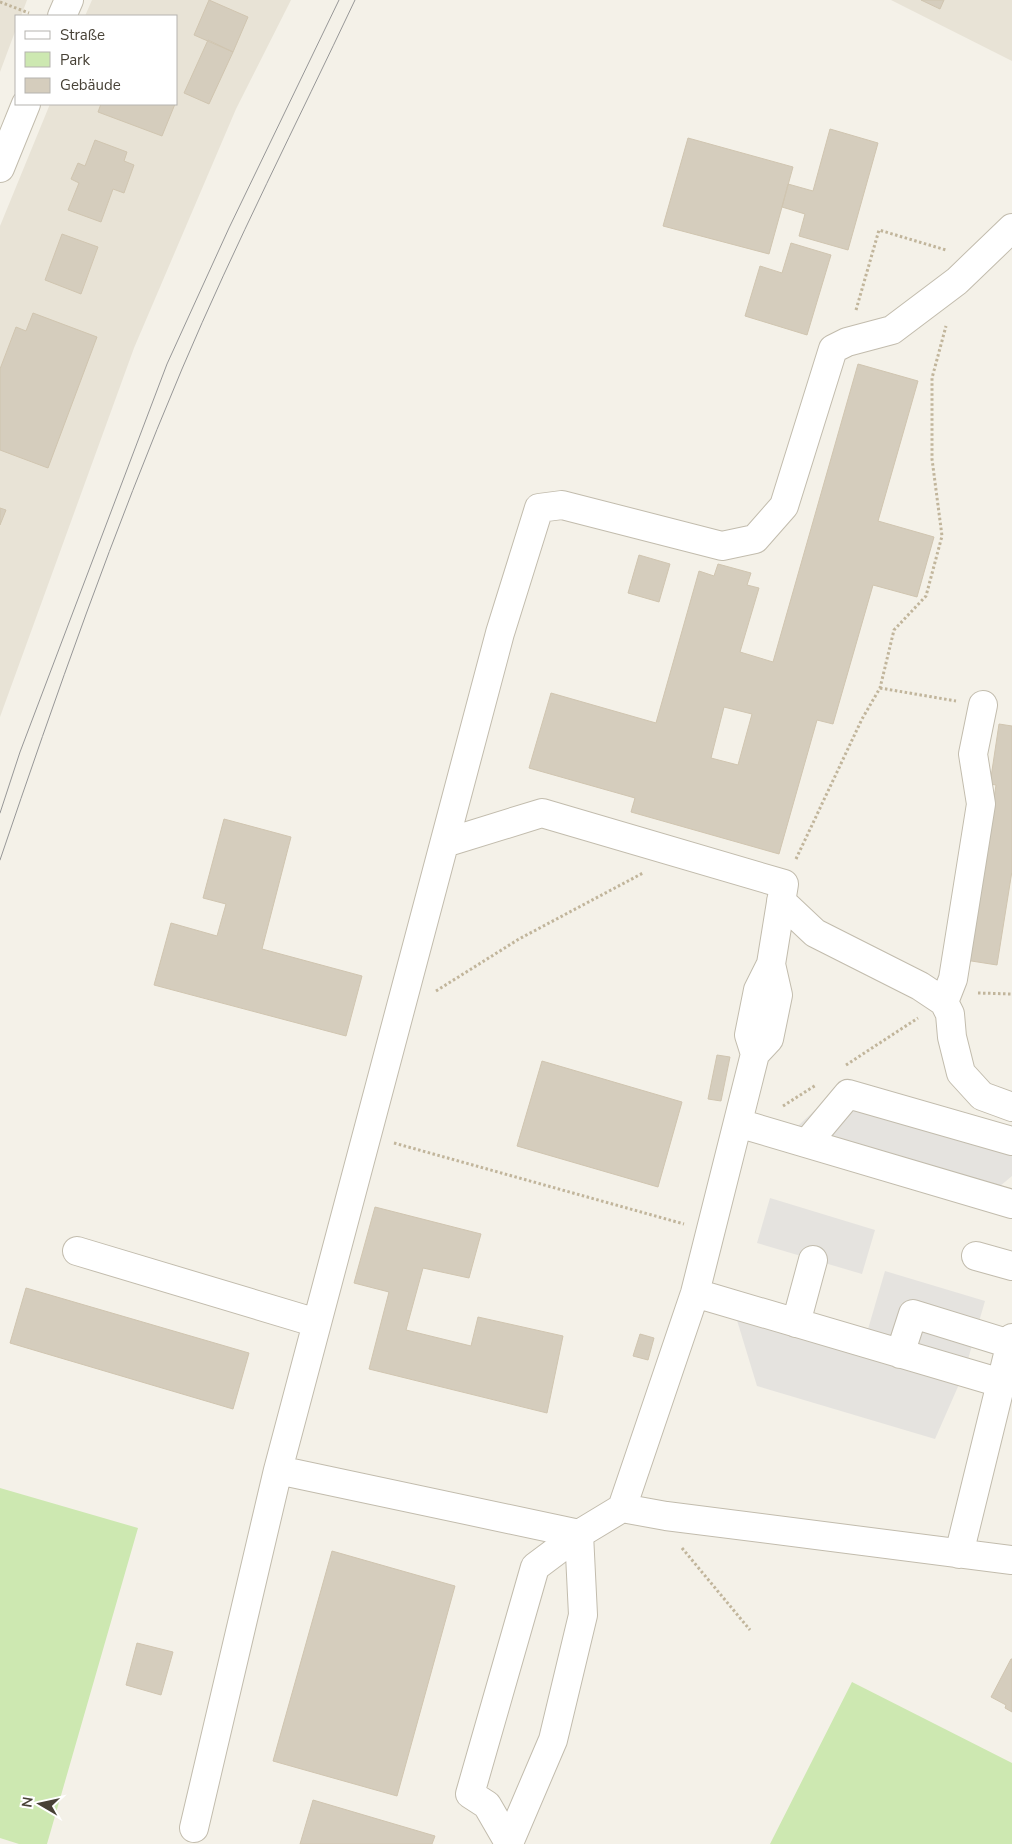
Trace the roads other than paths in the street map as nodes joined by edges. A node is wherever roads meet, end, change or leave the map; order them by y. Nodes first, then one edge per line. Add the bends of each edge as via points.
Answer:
1 (69, 0) edge
2 (62, 15) edge
3 (26, 105) edge
4 (0, 168) edge
5 (1012, 228) edge
6 (983, 705) road end
7 (445, 843) junction
8 (783, 892) junction
9 (944, 1002) junction
10 (1012, 1107) edge
11 (738, 1123) junction
12 (1012, 1141) edge
13 (807, 1143) junction
14 (1012, 1204) edge
15 (77, 1250) dead end
16 (976, 1256) dead end
17 (813, 1260) dead end
18 (1012, 1266) edge
19 (694, 1293) junction
20 (317, 1323) junction
21 (796, 1323) junction
22 (1011, 1341) edge
23 (900, 1354) junction
24 (1001, 1384) junction
25 (278, 1470) junction
26 (622, 1508) junction
27 (579, 1534) junction
28 (959, 1554) junction
29 (1012, 1560) edge
30 (194, 1828) dead end
31 (509, 1843) edge

1 - 2 street
3 - 4 street
5 - 7 street via 957,281 892,330 847,342 834,350 784,506 755,539 722,546 562,505 539,508 500,633
6 - 9 street via 973,754 981,804 953,979
7 - 8 street via 542,813 681,854
7 - 20 street
8 - 9 street via 815,933 920,986
8 - 11 street via 772,964 758,990 749,1035 755,1054
9 - 10 street via 950,1014 961,1073 982,1096
11 - 13 street
11 - 19 street
12 - 13 street via 848,1094
13 - 14 street
15 - 20 street
16 - 18 street
17 - 21 street
19 - 21 street
19 - 26 street
20 - 25 street
21 - 23 street
22 - 23 street via 913,1314
22 - 24 street
23 - 24 street
24 - 28 street
25 - 27 street
25 - 30 street
26 - 27 street
26 - 28 street
27 - 31 street via 583,1615 553,1740
27 - 31 street via 535,1567 470,1794 486,1805
28 - 29 street

